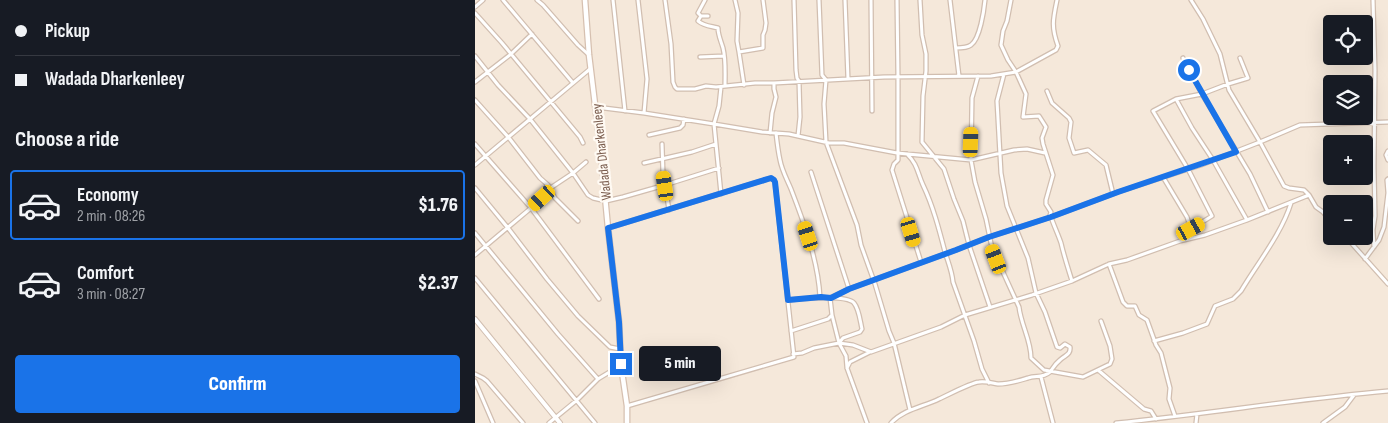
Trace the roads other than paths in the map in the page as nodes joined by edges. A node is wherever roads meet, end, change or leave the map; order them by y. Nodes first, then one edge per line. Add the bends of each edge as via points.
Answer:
1 (483, 0) edge
2 (503, 0) edge
3 (537, 0) edge
4 (585, 0) edge
5 (613, 0) edge
6 (638, 0) edge
7 (665, 0) edge
8 (705, 0) edge
9 (735, 0) edge
10 (763, 0) edge
11 (794, 0) edge
12 (819, 0) edge
13 (845, 0) edge
14 (871, 0) edge
15 (897, 0) edge
16 (920, 0) edge
17 (950, 0) edge
18 (985, 0) edge
19 (1011, 0) edge
20 (1057, 0) edge
21 (1191, 0) edge
22 (1373, 0) edge
23 (475, 7) edge
24 (475, 13) edge
25 (701, 16) junction
26 (708, 16) dead end
27 (532, 34) junction
28 (955, 48) junction
29 (739, 52) junction
30 (511, 54) junction
31 (589, 55) junction
32 (475, 56) edge
33 (724, 56) junction
34 (699, 57) dead end
35 (1183, 58) dead end
36 (1241, 58) dead end
37 (591, 69) junction
38 (488, 71) junction
39 (1016, 72) junction
40 (1004, 74) junction
41 (959, 76) junction
42 (978, 76) junction
43 (899, 77) junction
44 (925, 77) junction
45 (873, 78) junction
46 (848, 79) junction
47 (826, 80) junction
48 (799, 81) junction
49 (475, 82) edge
50 (573, 83) junction
51 (774, 83) junction
52 (1228, 84) junction
53 (744, 85) junction
54 (723, 86) junction
55 (1047, 91) dead end
56 (1202, 94) junction
57 (1176, 99) junction
58 (475, 100) edge
59 (550, 102) junction
60 (596, 107) junction
61 (625, 111) junction
62 (872, 111) dead end
63 (644, 113) junction
64 (530, 119) junction
65 (684, 119) junction
66 (1375, 122) junction
67 (1388, 122) edge
68 (713, 124) junction
69 (770, 132) junction
70 (776, 133) junction
71 (649, 135) dead end
72 (798, 136) junction
73 (509, 138) junction
74 (826, 142) junction
75 (1260, 142) junction
76 (475, 144) edge
77 (583, 144) dead end
78 (662, 144) dead end
79 (716, 144) junction
80 (1388, 151) edge
81 (1045, 152) junction
82 (1236, 152) junction
83 (897, 153) junction
84 (907, 153) junction
85 (1001, 153) junction
86 (932, 156) junction
87 (485, 157) junction
88 (662, 159) junction
89 (971, 160) junction
90 (1213, 160) junction
91 (1388, 160) edge
92 (586, 162) dead end
93 (644, 163) dead end
94 (475, 165) edge
95 (719, 168) junction
96 (1189, 169) junction
97 (811, 172) dead end
98 (573, 173) junction
99 (1163, 177) junction
100 (1388, 179) edge
101 (665, 186) junction
102 (475, 188) edge
103 (549, 189) junction
104 (721, 194) junction
105 (1113, 194) junction
106 (1309, 195) junction
107 (606, 201) junction
108 (1291, 202) junction
109 (531, 208) junction
110 (669, 210) junction
111 (1268, 212) junction
112 (1323, 212) edge
113 (1050, 218) junction
114 (1247, 220) junction
115 (578, 221) dead end
116 (508, 228) junction
117 (608, 228) junction
118 (1017, 228) junction
119 (1191, 229) junction
120 (475, 233) edge
121 (989, 237) junction
122 (1184, 240) junction
123 (969, 245) junction
124 (1353, 245) edge
125 (485, 246) junction
126 (1375, 247) junction
127 (946, 254) junction
128 (475, 255) edge
129 (1365, 259) junction
130 (921, 262) junction
131 (1109, 264) junction
132 (475, 278) edge
133 (873, 280) junction
134 (1072, 281) junction
135 (1388, 284) edge
136 (849, 289) junction
137 (1036, 293) junction
138 (821, 297) junction
139 (831, 298) junction
140 (599, 299) dead end
141 (788, 300) junction
142 (1016, 300) junction
143 (990, 307) junction
144 (832, 315) junction
145 (965, 316) junction
146 (475, 320) edge
147 (1101, 321) dead end
148 (791, 331) junction
149 (1154, 341) junction
150 (839, 343) junction
151 (894, 343) junction
152 (621, 349) junction
153 (871, 352) junction
154 (793, 354) junction
155 (621, 364) junction
156 (847, 368) junction
157 (1098, 370) junction
158 (1051, 371) junction
159 (475, 374) edge
160 (1041, 377) junction
161 (475, 380) edge
162 (598, 380) junction
163 (989, 383) junction
164 (1388, 391) edge
165 (1354, 394) junction
166 (577, 400) junction
167 (627, 406) junction
168 (910, 410) junction
169 (1197, 414) junction
170 (1175, 416) junction
171 (556, 417) junction
172 (1156, 419) junction
173 (1132, 422) edge
174 (493, 423) edge
175 (523, 423) edge
176 (549, 423) edge
177 (561, 423) edge
178 (595, 423) edge
179 (627, 423) edge
180 (867, 423) edge
181 (891, 423) edge
182 (1053, 423) edge
183 (1116, 423) edge
184 (1196, 423) edge
185 (1323, 423) edge

1 - 23 street
2 - 27 street
3 - 31 street
4 - 31 main road, Wadada Dharkenleey
5 - 61 street
6 - 63 street via 647,79
7 - 54 street via 677,90
8 - 25 street via 698,13
9 - 29 street
10 - 29 street via 766,23 763,48
11 - 48 street
12 - 47 street via 822,75
13 - 46 street
14 - 45 street
15 - 43 street
16 - 44 street
17 - 28 street
18 - 28 street via 977,40 971,45
19 - 39 street via 1001,45
20 - 39 street via 1053,20 1056,50
21 - 52 street via 1220,54
22 - 66 street
24 - 30 street
25 - 26 street
25 - 33 street via 698,21 718,28
27 - 30 street
27 - 50 street
28 - 41 street
29 - 53 street
30 - 38 street
30 - 59 street
31 - 37 main road, Wadada Dharkenleey
32 - 38 street
33 - 34 street
33 - 54 street
35 - 56 street
36 - 52 street via 1248,78
37 - 50 street
37 - 60 main road, Wadada Dharkenleey
38 - 49 street
38 - 64 street
39 - 40 street
39 - 81 street via 1026,94 1023,117 1039,116 1046,127 1042,138
40 - 42 street
40 - 85 street via 997,101
41 - 42 street
41 - 44 street
42 - 89 street via 972,98
43 - 44 street
43 - 45 street
43 - 83 street
44 - 86 street via 922,142
45 - 46 street
45 - 62 street
46 - 47 street
47 - 48 street
47 - 74 street
48 - 51 street
48 - 72 street via 801,117
50 - 59 street
51 - 53 street
51 - 69 street via 776,97
52 - 56 street
52 - 75 street
53 - 54 street
54 - 68 street
55 - 105 street via 1052,103 1071,122 1069,138 1074,153 1088,150 1104,162
56 - 57 street
56 - 82 street
57 - 90 street
57 - 96 street via 1153,111
58 - 73 street
59 - 64 street
59 - 77 street
60 - 61 street
60 - 107 main road, Wadada Dharkenleey
61 - 63 street
63 - 65 street
64 - 73 street
64 - 98 street
65 - 68 street
65 - 71 street via 680,128
66 - 67 street
66 - 75 street via 1300,125
66 - 126 street
68 - 69 street
68 - 79 street
69 - 70 street
70 - 72 street
70 - 138 street via 779,158 808,236
72 - 74 street
73 - 87 street
73 - 103 street
74 - 83 street
74 - 133 street via 857,225
75 - 82 street
75 - 106 street via 1284,186 1304,190
76 - 87 street
78 - 88 street
79 - 88 street
79 - 95 street
80 - 91 street
81 - 85 street via 1027,149
81 - 113 street via 1053,174 1046,200
82 - 90 street
82 - 111 street
83 - 84 street
83 - 130 street via 898,160 892,170
84 - 86 street
84 - 127 street via 917,167 927,192
85 - 89 street
85 - 118 street via 1007,206
86 - 89 street
86 - 123 street via 944,169
87 - 94 street
87 - 109 street
88 - 93 street
88 - 101 street
89 - 121 street
90 - 96 street
90 - 114 street
92 - 98 street
95 - 101 street
95 - 104 street
96 - 99 street
96 - 119 street via 1212,216
97 - 136 street
98 - 103 street
98 - 107 street via 588,195
99 - 105 street
99 - 119 street
100 - 126 street via 1384,227
101 - 107 street
101 - 110 street
102 - 116 street
103 - 109 street
103 - 115 street
104 - 110 street
104 - 141 street via 771,178 774,180
105 - 113 street
106 - 108 street
106 - 112 street
107 - 117 main road, Wadada Dharkenleey
108 - 111 street
108 - 149 street via 1282,226 1241,291 1215,306 1207,324
109 - 116 street
109 - 140 street
110 - 117 street
111 - 114 street
113 - 118 street
113 - 134 street
114 - 122 street
116 - 125 street
116 - 152 street via 578,316 609,347
117 - 152 main road, Wadada Dharkenleey
118 - 121 street
118 - 137 street
119 - 122 street
120 - 125 street
121 - 123 street
121 - 142 street
122 - 131 street
123 - 127 street
123 - 143 street
124 - 129 street
125 - 128 street
125 - 162 street
126 - 129 street
127 - 130 street
127 - 145 street
129 - 135 street
130 - 133 street
131 - 134 street
131 - 149 street via 1123,302 1127,306 1135,306 1139,315 1147,320
132 - 166 street
133 - 136 street
133 - 151 street
134 - 137 street
136 - 139 street
137 - 142 street
137 - 158 street via 1057,347 1070,346 1070,353
138 - 139 street
138 - 141 street
139 - 144 street
139 - 150 street via 854,303 862,329
141 - 148 street
142 - 143 street
142 - 158 street via 1031,358 1044,370
143 - 145 street
144 - 148 street
144 - 150 street
145 - 151 street
145 - 163 street via 981,369
146 - 171 street
147 - 157 street via 1112,359 1110,364
148 - 154 street
149 - 170 street via 1161,353
150 - 153 street
150 - 154 street
150 - 156 street via 846,356
151 - 153 street
151 - 168 street
152 - 155 main road, Wadada Dharkenleey
153 - 156 street via 850,362
154 - 167 street via 792,358
155 - 162 street
155 - 167 main road, Wadada Dharkenleey
156 - 180 street
157 - 158 street via 1083,377
157 - 172 street via 1144,409 1151,411
158 - 160 street
159 - 175 street via 487,382
160 - 163 street via 1007,384
160 - 182 street
161 - 174 street
162 - 166 street
163 - 168 street via 979,382
164 - 165 street
165 - 169 street
165 - 185 street via 1345,407
166 - 171 street
166 - 178 street
167 - 179 main road, Wadada Dharkenleey
168 - 181 street
169 - 170 street
169 - 184 street
170 - 172 street
171 - 176 street
171 - 177 street
172 - 173 street
173 - 183 street

